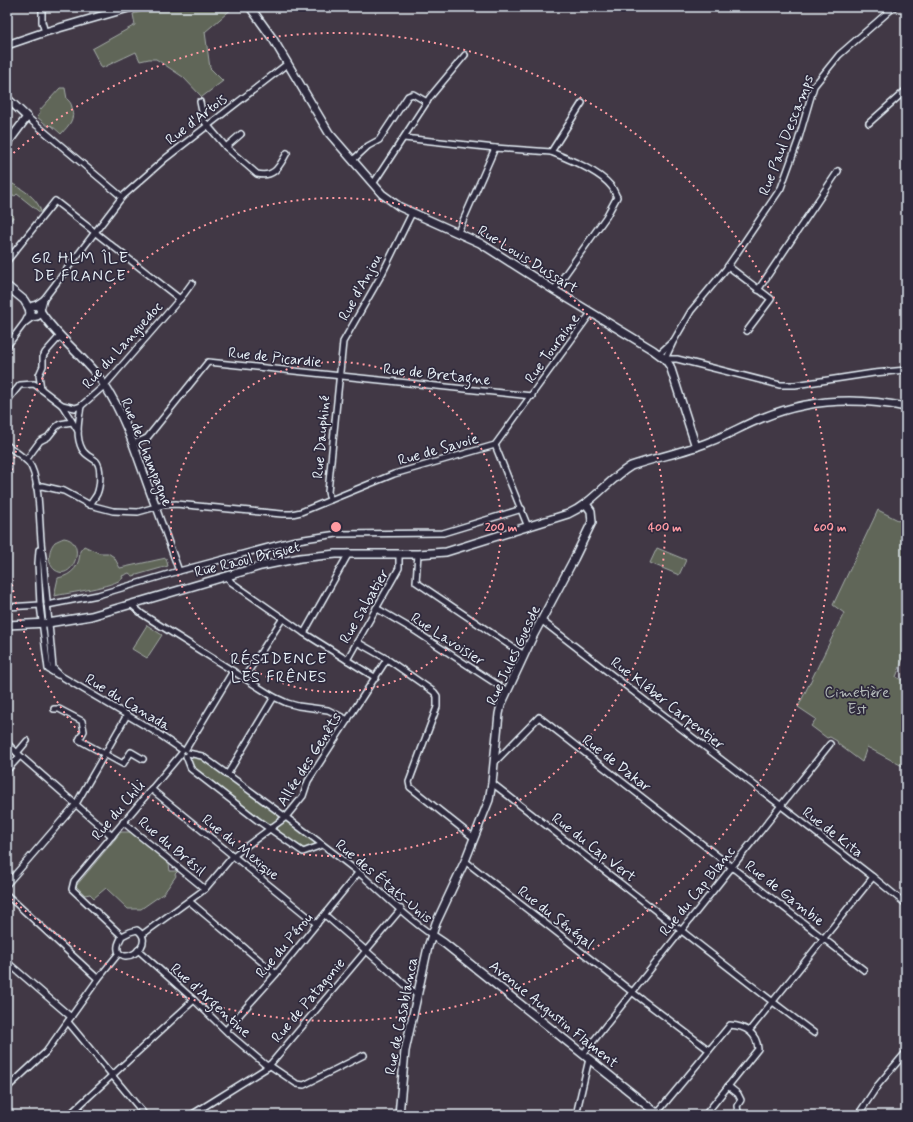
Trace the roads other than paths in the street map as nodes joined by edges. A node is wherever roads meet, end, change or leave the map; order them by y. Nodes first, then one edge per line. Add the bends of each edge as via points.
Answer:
1 (42, 7) edge
2 (132, 7) edge
3 (250, 7) edge
4 (894, 7) edge
5 (49, 31) junction
6 (7, 41) edge
7 (7, 45) edge
8 (465, 55) dead end
9 (287, 64) junction
10 (906, 90) edge
11 (7, 98) edge
12 (200, 102) dead end
13 (427, 102) junction
14 (582, 103) dead end
15 (27, 117) junction
16 (869, 123) dead end
17 (208, 126) junction
18 (241, 134) dead end
19 (404, 138) junction
20 (7, 144) edge
21 (226, 147) junction
22 (495, 148) junction
23 (551, 152) junction
24 (287, 153) dead end
25 (353, 160) junction
26 (838, 171) dead end
27 (373, 184) junction
28 (122, 197) junction
29 (412, 213) junction
30 (95, 232) junction
31 (458, 232) junction
32 (7, 261) edge
33 (728, 266) junction
34 (192, 283) dead end
35 (7, 286) edge
36 (554, 290) junction
37 (758, 290) junction
38 (180, 299) junction
39 (35, 311) junction
40 (592, 313) junction
41 (748, 331) dead end
42 (60, 336) junction
43 (673, 342) junction
44 (7, 346) edge
45 (659, 354) junction
46 (665, 359) junction
47 (906, 370) edge
48 (339, 375) junction
49 (105, 385) junction
50 (41, 389) junction
51 (532, 396) junction
52 (7, 400) edge
53 (62, 405) junction
54 (81, 406) junction
55 (906, 407) edge
56 (72, 422) junction
57 (78, 431) junction
58 (133, 444) junction
59 (7, 445) edge
60 (495, 445) junction
61 (696, 447) junction
62 (26, 460) junction
63 (36, 487) junction
64 (330, 500) junction
65 (586, 504) junction
66 (90, 505) junction
67 (156, 507) junction
68 (522, 509) junction
69 (528, 527) junction
70 (40, 544) junction
71 (348, 553) junction
72 (400, 554) junction
73 (418, 554) junction
74 (179, 571) junction
75 (227, 576) junction
76 (40, 605) junction
77 (47, 605) junction
78 (132, 605) junction
79 (7, 607) edge
80 (376, 608) junction
81 (283, 618) junction
82 (541, 620) junction
83 (45, 623) junction
84 (7, 626) edge
85 (304, 633) junction
86 (357, 642) junction
87 (524, 655) junction
88 (387, 659) junction
89 (347, 660) junction
90 (233, 671) junction
91 (244, 678) junction
92 (376, 678) junction
93 (507, 691) junction
94 (274, 697) junction
95 (54, 709) dead end
96 (127, 715) junction
97 (348, 720) junction
98 (27, 741) dead end
99 (7, 743) edge
100 (830, 744) dead end
101 (185, 752) junction
102 (18, 754) junction
103 (105, 754) junction
104 (143, 759) dead end
105 (494, 763) junction
106 (9, 768) dead end
107 (228, 775) junction
108 (492, 783) junction
109 (151, 789) junction
110 (76, 804) junction
111 (780, 805) junction
112 (286, 817) junction
113 (124, 822) junction
114 (270, 830) junction
115 (112, 836) junction
116 (474, 838) junction
117 (322, 845) junction
118 (233, 856) junction
119 (465, 861) junction
120 (731, 867) junction
121 (358, 873) junction
122 (873, 877) junction
123 (7, 884) edge
124 (205, 889) junction
125 (7, 895) edge
126 (189, 901) junction
127 (906, 904) edge
128 (401, 909) junction
129 (325, 915) junction
130 (316, 924) junction
131 (681, 930) junction
132 (142, 934) junction
133 (432, 935) junction
134 (122, 936) junction
135 (823, 939) junction
136 (138, 950) junction
137 (365, 951) junction
138 (119, 954) junction
139 (7, 962) edge
140 (864, 970) dead end
141 (276, 974) junction
142 (98, 979) junction
143 (632, 992) junction
144 (417, 995) junction
145 (194, 1000) junction
146 (773, 1002) junction
147 (69, 1019) junction
148 (226, 1030) junction
149 (749, 1031) junction
150 (814, 1033) dead end
151 (709, 1050) junction
152 (906, 1052) edge
153 (364, 1054) dead end
154 (586, 1056) junction
155 (268, 1066) junction
156 (112, 1075) junction
157 (728, 1086) junction
158 (7, 1088) edge
159 (658, 1114) edge
160 (69, 1115) edge
161 (145, 1115) edge
162 (191, 1115) edge
163 (399, 1115) edge
164 (576, 1115) edge
165 (705, 1115) edge
166 (742, 1115) edge
167 (858, 1115) edge

1 - 5 street via 42,24
2 - 5 street
3 - 9 street, Rue Louis Dussart
4 - 33 street, Rue Paul Descamps via 836,58 814,86 782,188
5 - 6 street
5 - 7 street
8 - 13 street
9 - 17 street, Rue d'Artois
9 - 25 street, Rue Louis Dussart via 322,122
10 - 16 street
11 - 15 street
12 - 17 street via 202,118
13 - 19 street
13 - 25 street via 413,94 408,96 379,140
14 - 23 street
15 - 20 street
15 - 28 street
17 - 21 street
17 - 28 street, Rue d'Artois via 166,158
18 - 21 street
19 - 22 street
19 - 27 street
21 - 24 street via 257,174 262,175 271,174 276,170
22 - 23 street
22 - 31 street
23 - 36 street via 597,175 612,186 617,197 606,217
25 - 27 street, Rue Louis Dussart
26 - 37 street
27 - 29 street, Rue Louis Dussart via 391,201
28 - 30 street, Rue d'Artois
29 - 31 street, Rue Louis Dussart
29 - 48 street, Rue d'Anjou via 383,272 344,338
30 - 32 street via 55,201
30 - 38 street
30 - 39 street, Rue d'Artois
31 - 36 street, Rue Louis Dussart
33 - 37 street
33 - 43 street, Rue Paul Descamps via 691,311
34 - 38 street, Rue du Languedoc
35 - 39 street, Rue de Champagne
36 - 40 street, Rue Louis Dussart
37 - 41 street via 771,299
38 - 49 street, Rue du Languedoc
39 - 42 street, Rue de Champagne
39 - 44 street
40 - 45 street, Rue Louis Dussart
40 - 51 street, Rue Touraine
42 - 49 street, Rue de Champagne
42 - 50 street via 43,357 44,363 39,375
43 - 45 street, Rue Paul Descamps
43 - 46 street, Rue Paul Descamps
45 - 46 street, Rue Louis Dussart
46 - 47 street via 677,359 780,385
46 - 61 street, Rue Louis Dussart via 672,371
48 - 51 street, Rue de Bretagne
48 - 58 street, Rue de Picardie via 208,362 148,438
48 - 64 street, Rue Dauphiné via 328,492
49 - 54 street, Rue du Languedoc
49 - 58 street, Rue de Champagne
50 - 52 street via 34,384 20,385
50 - 53 street
51 - 60 street, Rue de Savoie
53 - 54 street, Rue du Languedoc via 75,408
53 - 56 street
54 - 57 street
55 - 61 street via 848,401 800,406 763,417
56 - 57 street
56 - 62 street via 56,427 48,437 40,441
57 - 66 street via 82,450 98,464 100,485
58 - 67 street, Rue de Champagne
59 - 62 street
60 - 64 street, Rue de Savoie via 394,474
60 - 68 street
61 - 65 street via 631,466
62 - 63 street via 33,471
63 - 66 street, Rue de Savoie via 64,491
63 - 70 street
64 - 67 street, Rue de Savoie via 292,514 176,504
65 - 69 street, Rue Raoul Briquet via 568,514
65 - 82 street, Rue Jules Guesde via 591,511 592,522
66 - 67 street, Rue de Savoie via 126,512
67 - 74 street, Rue de Champagne
68 - 69 street
68 - 74 street via 442,533 337,534 291,541
69 - 73 street, Rue Raoul Briquet via 446,552
70 - 76 street
70 - 77 street
71 - 72 street, Rue Raoul Briquet
71 - 75 street, Rue Raoul Briquet via 287,560
71 - 85 street
72 - 73 street, Rue Raoul Briquet
72 - 80 street, Rue Sabatier via 399,568
73 - 87 street via 416,582
74 - 77 street via 98,595
75 - 78 street, Rue Raoul Briquet
75 - 81 street
76 - 79 street
76 - 83 street
77 - 83 street
78 - 83 street, Rue Raoul Briquet via 92,616
78 - 90 street via 142,614
80 - 86 street, Rue Sabatier
80 - 93 street, Rue Lavoisier
81 - 85 street
81 - 91 street
82 - 87 street, Rue Jules Guesde
82 - 111 street, Rue Kléber Carpentier
83 - 84 street, Rue Raoul Briquet
83 - 96 street, Rue du Canada via 53,668 61,676
85 - 89 street
86 - 88 street
86 - 89 street, Rue Sabatier
87 - 93 street, Rue Jules Guesde
88 - 92 street, Allée des Genêts
88 - 116 street via 437,696 437,706 409,782 410,787
89 - 92 street, Rue Sabatier
90 - 91 street
90 - 101 street, Rue du Chili
91 - 94 street
92 - 97 street, Allée des Genêts
93 - 105 street, Rue Jules Guesde via 499,714
94 - 97 street via 298,706 328,710
94 - 107 street
95 - 103 street via 59,709 82,722 84,731 79,740
96 - 101 street, Rue du Canada
96 - 103 street
97 - 112 street, Allée des Genêts via 308,781 303,796
98 - 102 street
99 - 102 street
100 - 111 street, Rue du Cap Blanc
101 - 107 street, Rue des États-Unis via 202,756
101 - 109 street, Rue du Chili
101 - 114 street, Rue des États-Unis via 191,769
102 - 106 street
102 - 110 street
103 - 104 street via 123,764 130,752
103 - 110 street
105 - 108 street, Rue Jules Guesde
105 - 120 street, Rue de Dakar via 539,717
107 - 112 street, Rue des États-Unis
108 - 116 street, Rue Jules Guesde via 489,800
108 - 131 street, Rue du Cap Vert
109 - 113 street, Rue du Chili
109 - 118 street, Rue du Mexique
110 - 115 street
110 - 123 street
111 - 120 street, Rue du Cap Blanc
111 - 122 street, Rue de Kita
112 - 114 street, Allée des Genêts
112 - 117 street, Rue des États-Unis
113 - 115 street, Rue du Chili
113 - 124 street, Rue du Brésil
114 - 117 street, Rue des États-Unis via 303,852
114 - 118 street, Allée des Genêts
115 - 134 street, Rue du Chili via 74,881 72,889
116 - 119 street, Rue Jules Guesde
117 - 121 street, Rue des États-Unis
118 - 124 street, Allée des Genêts
118 - 130 street, Rue du Mexique
119 - 133 street, Rue Jules Guesde
119 - 143 street, Rue du Sénégal
120 - 131 street, Rue du Cap Blanc
120 - 135 street, Rue de Gambie
121 - 128 street, Rue des États-Unis
121 - 129 street, Rue du Pérou
122 - 127 street, Rue de Kita
122 - 135 street
124 - 126 street, Allée des Genêts
125 - 142 street
126 - 132 street, Allée des Genêts
126 - 141 street
128 - 133 street, Rue des États-Unis
128 - 137 street, Rue de Patagonie
129 - 130 street, Rue du Pérou
129 - 137 street
130 - 141 street, Rue du Pérou
131 - 143 street, Rue du Cap Blanc
131 - 146 street, Rue du Cap Vert
132 - 134 street via 137,930
132 - 136 street via 144,939
133 - 144 street, Rue de Casablanca
133 - 154 street, Avenue Augustin Flament
134 - 138 street via 118,943
135 - 140 street, Rue de Gambie
135 - 146 street
136 - 138 street via 126,956
136 - 145 street, Rue d'Argentine
137 - 144 street
137 - 155 street, Rue de Patagonie
138 - 142 street
139 - 147 street
141 - 148 street, Rue du Pérou
142 - 147 street
143 - 151 street, Rue du Sénégal
143 - 154 street, Rue du Cap Blanc
144 - 163 street, Rue de Casablanca via 405,1051
145 - 148 street, Rue d'Argentine
145 - 156 street
146 - 149 street
146 - 150 street, Rue du Cap Vert
147 - 156 street
147 - 158 street via 46,1052
148 - 155 street, Rue d'Argentine
149 - 151 street via 730,1025
149 - 157 street via 757,1042 758,1049
151 - 159 street
152 - 167 street via 878,1085
153 - 155 street, Rue d'Argentine via 304,1085 296,1084
154 - 159 street, Avenue Augustin Flament
154 - 164 street
155 - 162 street, Rue de Patagonie
156 - 160 street
156 - 161 street
157 - 165 street
157 - 166 street via 741,1100 737,1106 738,1112

